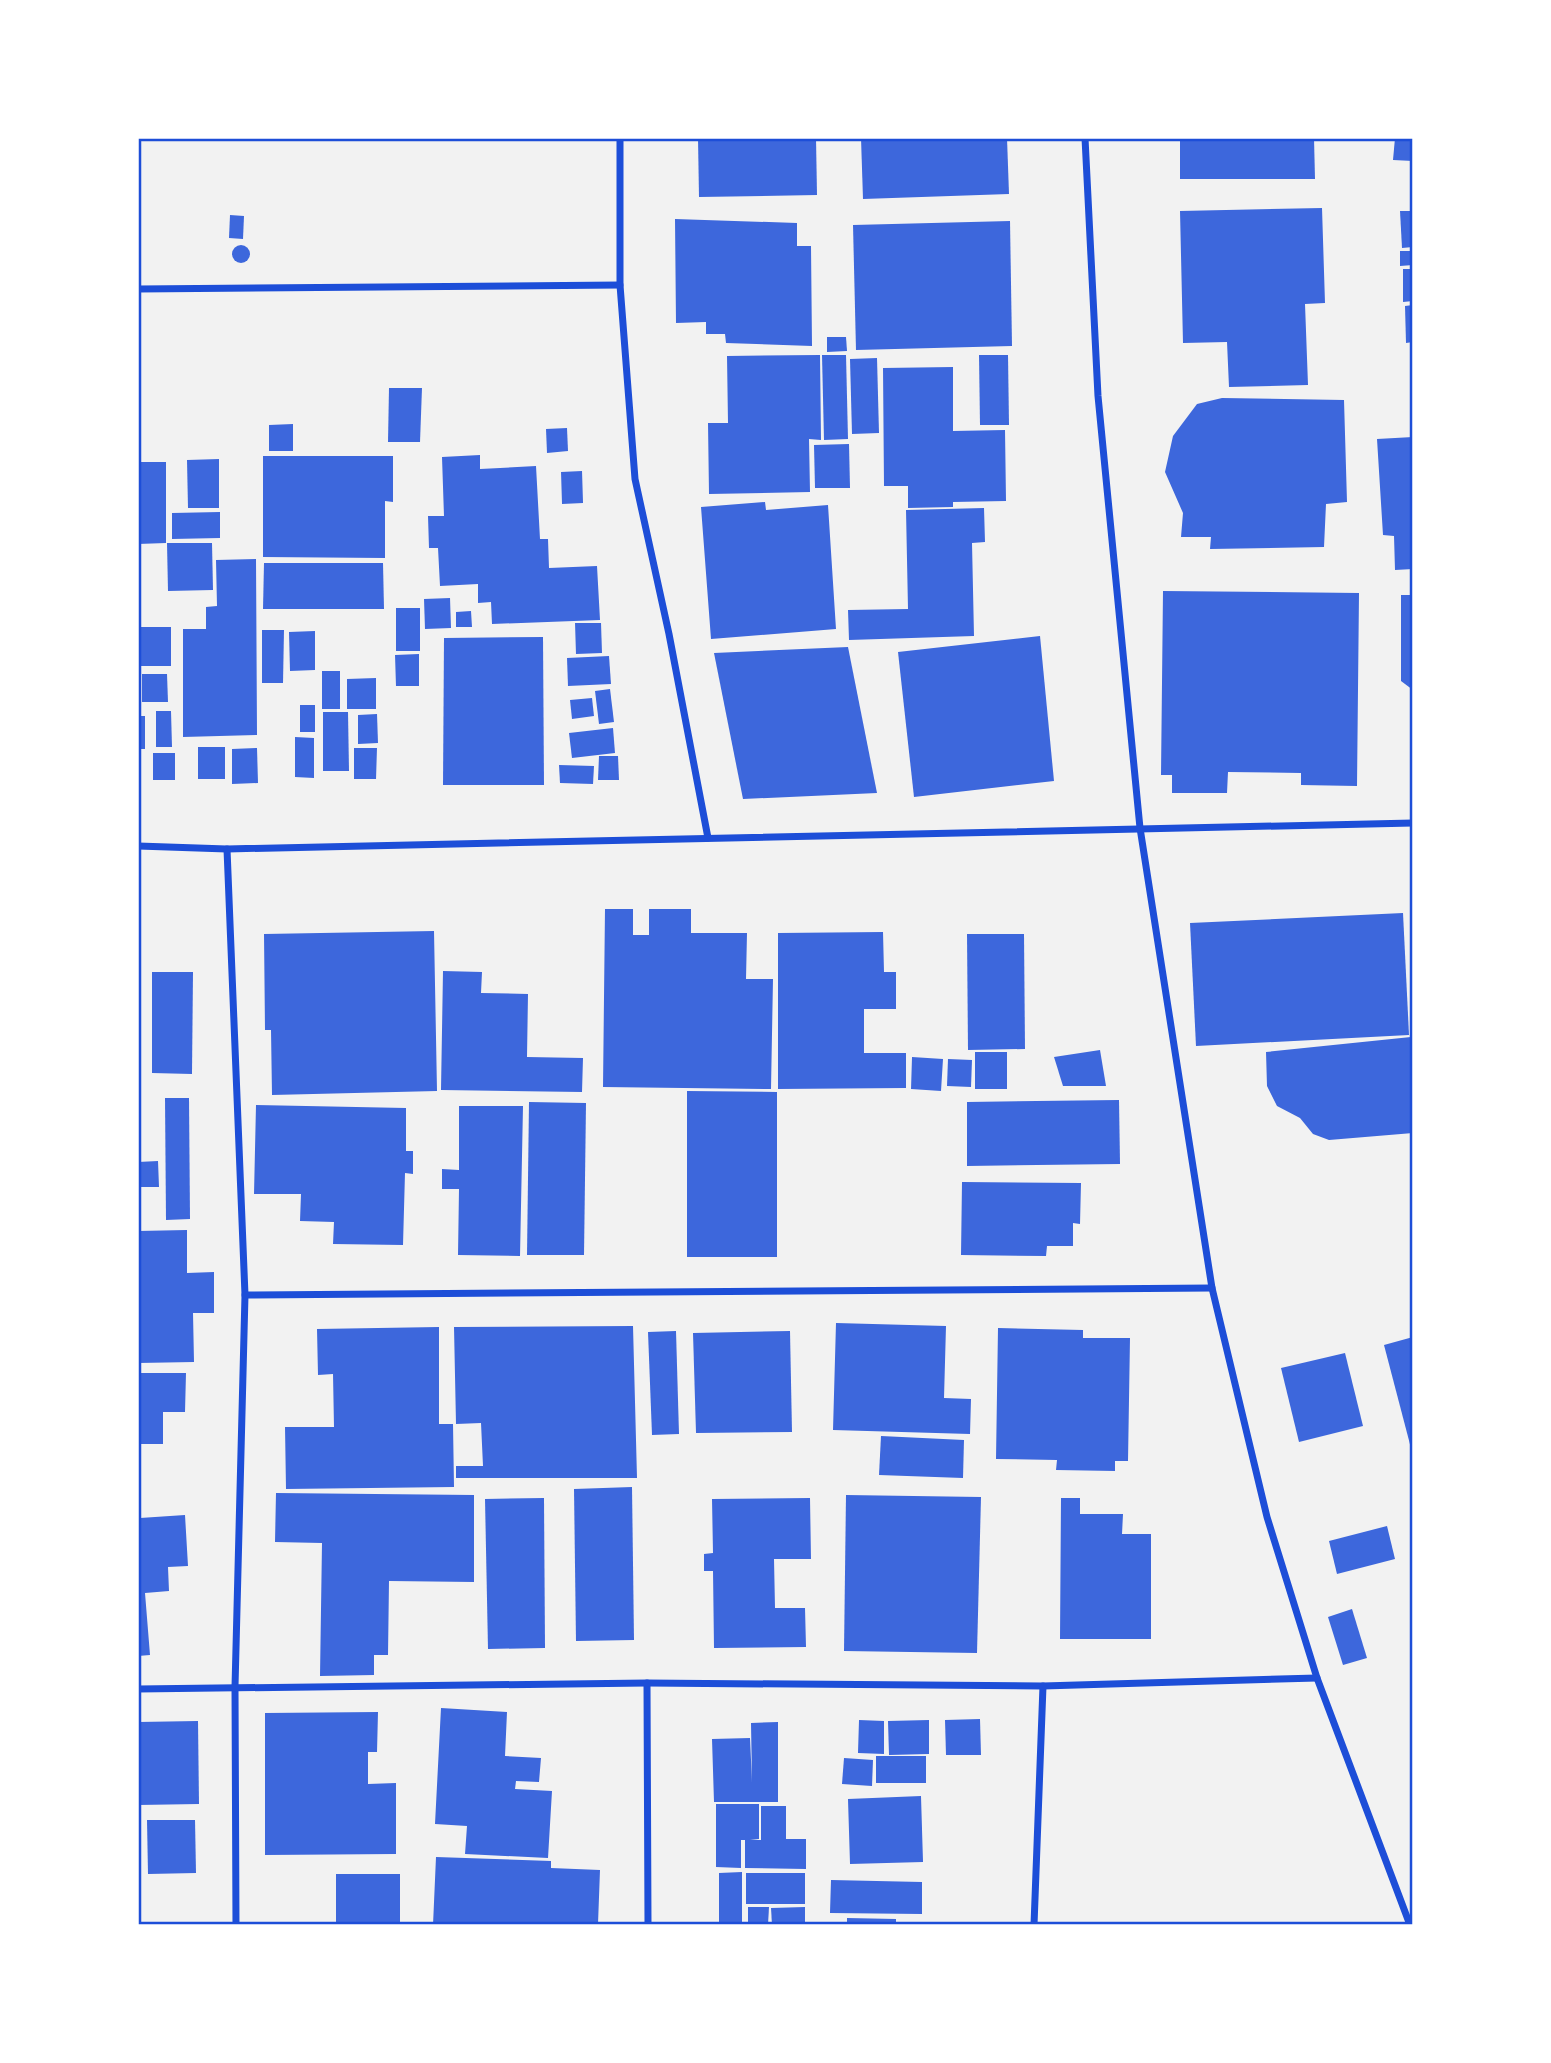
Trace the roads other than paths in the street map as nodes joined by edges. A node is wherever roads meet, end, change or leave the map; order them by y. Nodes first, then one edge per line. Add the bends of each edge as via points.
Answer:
1 (620, 138) edge
2 (1084, 138) edge
3 (620, 285) junction
4 (138, 289) edge
5 (1413, 822) edge
6 (1140, 828) junction
7 (708, 838) junction
8 (138, 846) edge
9 (227, 849) junction
10 (1212, 1288) junction
11 (245, 1295) junction
12 (1317, 1678) junction
13 (646, 1683) junction
14 (1042, 1686) junction
15 (235, 1687) junction
16 (138, 1689) edge
17 (236, 1925) edge
18 (648, 1925) edge
19 (1034, 1925) edge
20 (1410, 1925) edge

1 - 3 street
2 - 6 street via 1098,396
3 - 4 street
3 - 7 street via 635,479
5 - 6 street
6 - 7 street
6 - 10 street
7 - 9 street
8 - 9 street
9 - 11 street
10 - 11 street
10 - 12 street via 1267,1517
11 - 15 street
12 - 14 street
12 - 20 street
13 - 14 street
13 - 15 street
13 - 18 street
14 - 19 street
15 - 16 street
15 - 17 street

